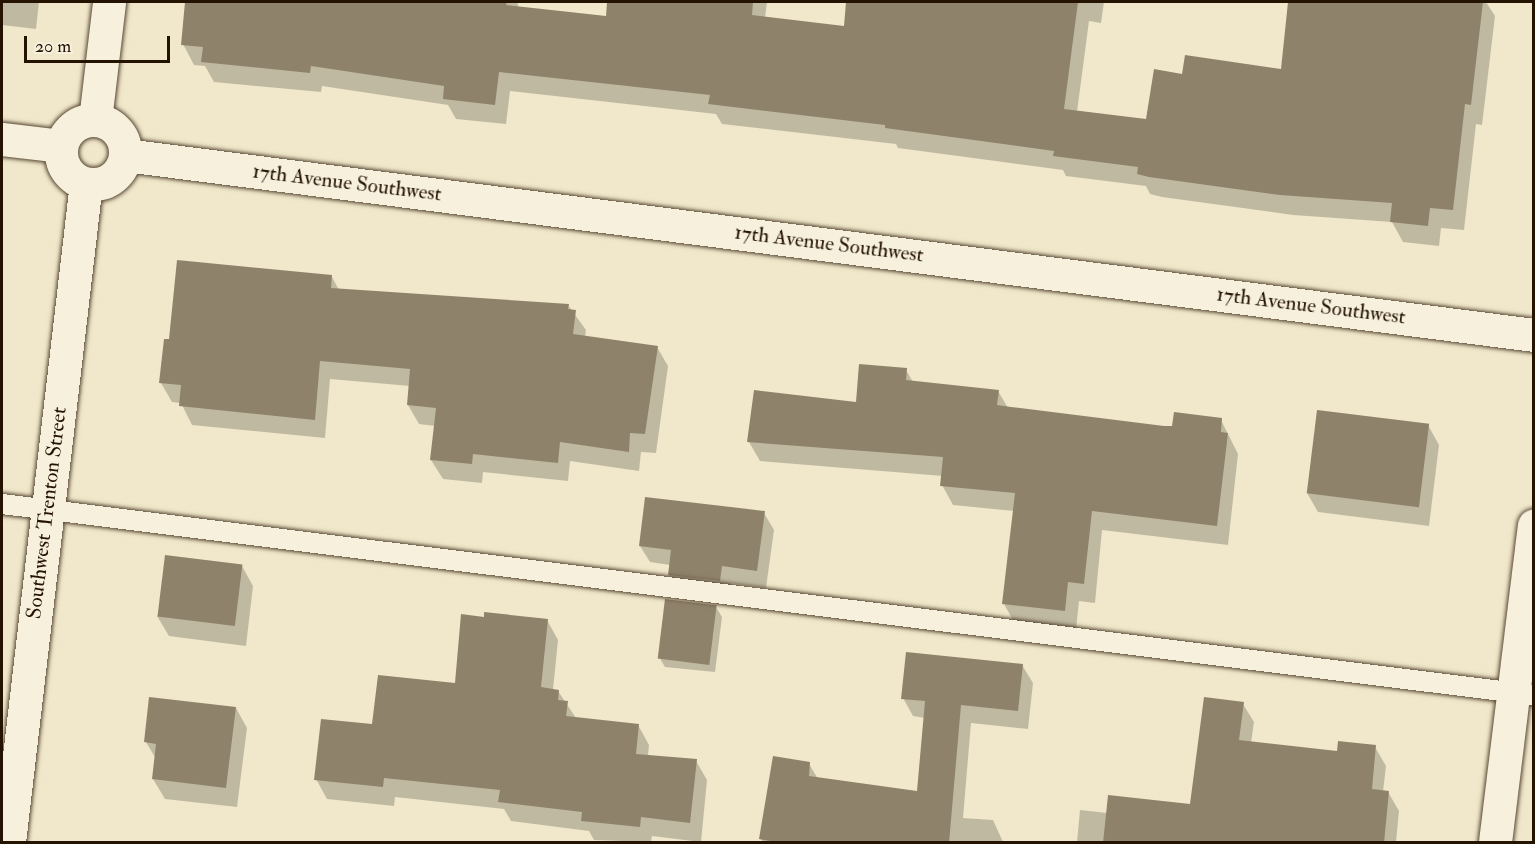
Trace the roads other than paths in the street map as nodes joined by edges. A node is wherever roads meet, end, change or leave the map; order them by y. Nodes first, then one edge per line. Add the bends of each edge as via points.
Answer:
1 (109, 2) edge
2 (95, 120) junction
3 (2, 139) edge
4 (61, 147) junction
5 (125, 155) junction
6 (86, 183) junction
7 (1533, 335) edge
8 (2, 504) edge
9 (47, 509) junction
10 (1533, 525) edge
11 (1523, 694) edge
12 (9, 843) edge
13 (1495, 843) edge

1 - 2 street
2 - 4 street via 77,123 68,130
2 - 5 street via 118,131
3 - 4 street
4 - 6 street via 67,171
5 - 6 street via 112,178
5 - 7 street, 17th Avenue Southwest
6 - 9 street, Southwest Trenton Street
8 - 9 lane
9 - 11 lane
9 - 12 street, Southwest Trenton Street
10 - 11 street
11 - 13 street

